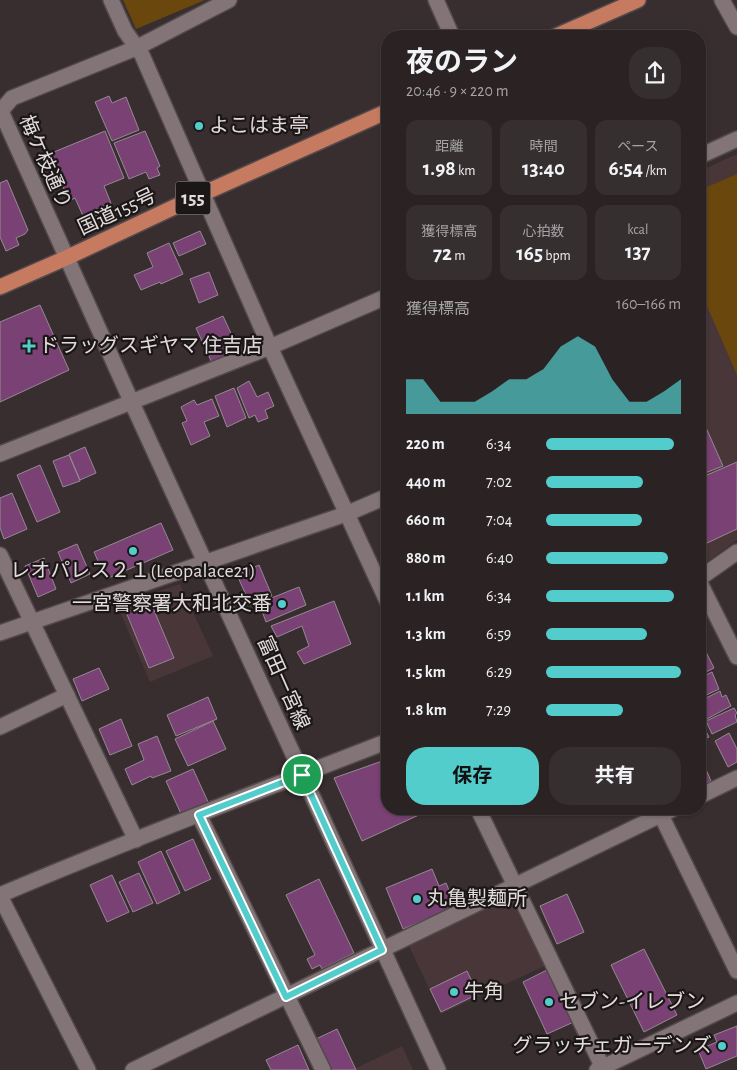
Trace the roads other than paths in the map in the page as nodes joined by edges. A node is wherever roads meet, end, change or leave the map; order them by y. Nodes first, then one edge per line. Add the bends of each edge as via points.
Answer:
1 (111, 0) edge
2 (436, 0) edge
3 (638, 0) edge
4 (722, 0) edge
5 (226, 1) edge
6 (737, 27) edge
7 (449, 30) edge
8 (570, 30) edge
9 (136, 48) junction
10 (0, 111) edge
11 (381, 114) edge
12 (737, 139) edge
13 (706, 153) edge
14 (202, 194) junction
15 (66, 258) junction
16 (0, 288) edge
17 (381, 299) edge
18 (270, 347) junction
19 (132, 403) junction
20 (0, 454) edge
21 (381, 499) edge
22 (346, 514) junction
23 (737, 552) edge
24 (0, 555) edge
25 (206, 562) junction
26 (706, 574) edge
27 (381, 588) edge
28 (706, 595) edge
29 (32, 623) junction
30 (0, 633) edge
31 (737, 657) edge
32 (67, 695) junction
33 (0, 726) edge
34 (381, 744) edge
35 (302, 775) junction
36 (737, 778) edge
37 (706, 793) edge
38 (199, 815) junction
39 (481, 815) edge
40 (656, 815) edge
41 (666, 815) edge
42 (136, 840) junction
43 (515, 886) junction
44 (0, 895) edge
45 (382, 950) junction
46 (737, 972) edge
47 (286, 997) junction
48 (737, 1003) edge
49 (601, 1069) edge
50 (88, 1070) edge
51 (133, 1070) edge
52 (323, 1070) edge
53 (438, 1070) edge

1 - 9 street
2 - 7 street
3 - 8 highway
4 - 6 street
5 - 9 street
9 - 10 street via 12,98
9 - 14 street via 142,55
10 - 15 street, 梅ケ枝通り
11 - 14 highway, 国道155号 / 155
12 - 13 street
14 - 15 highway, 国道155号 / 155
14 - 18 street
15 - 16 highway, 国道155号 / 155
15 - 19 street, 富田一宮線
17 - 18 street
18 - 19 street
18 - 22 street
19 - 20 street
19 - 25 street, 富田一宮線
21 - 22 street
22 - 25 street
22 - 27 street
23 - 26 street
24 - 29 street
25 - 29 street
25 - 35 street, 富田一宮線
28 - 31 street
29 - 30 street
29 - 32 street
32 - 33 street
32 - 42 street
34 - 35 street
35 - 38 street
35 - 45 street, 富田一宮線
36 - 37 street
38 - 42 street
38 - 47 street
39 - 43 street
40 - 43 street
41 - 46 street
42 - 44 street
43 - 45 street
43 - 49 street
44 - 50 street
45 - 47 street
45 - 53 street, 富田一宮線
47 - 51 street
47 - 52 street
48 - 49 street

